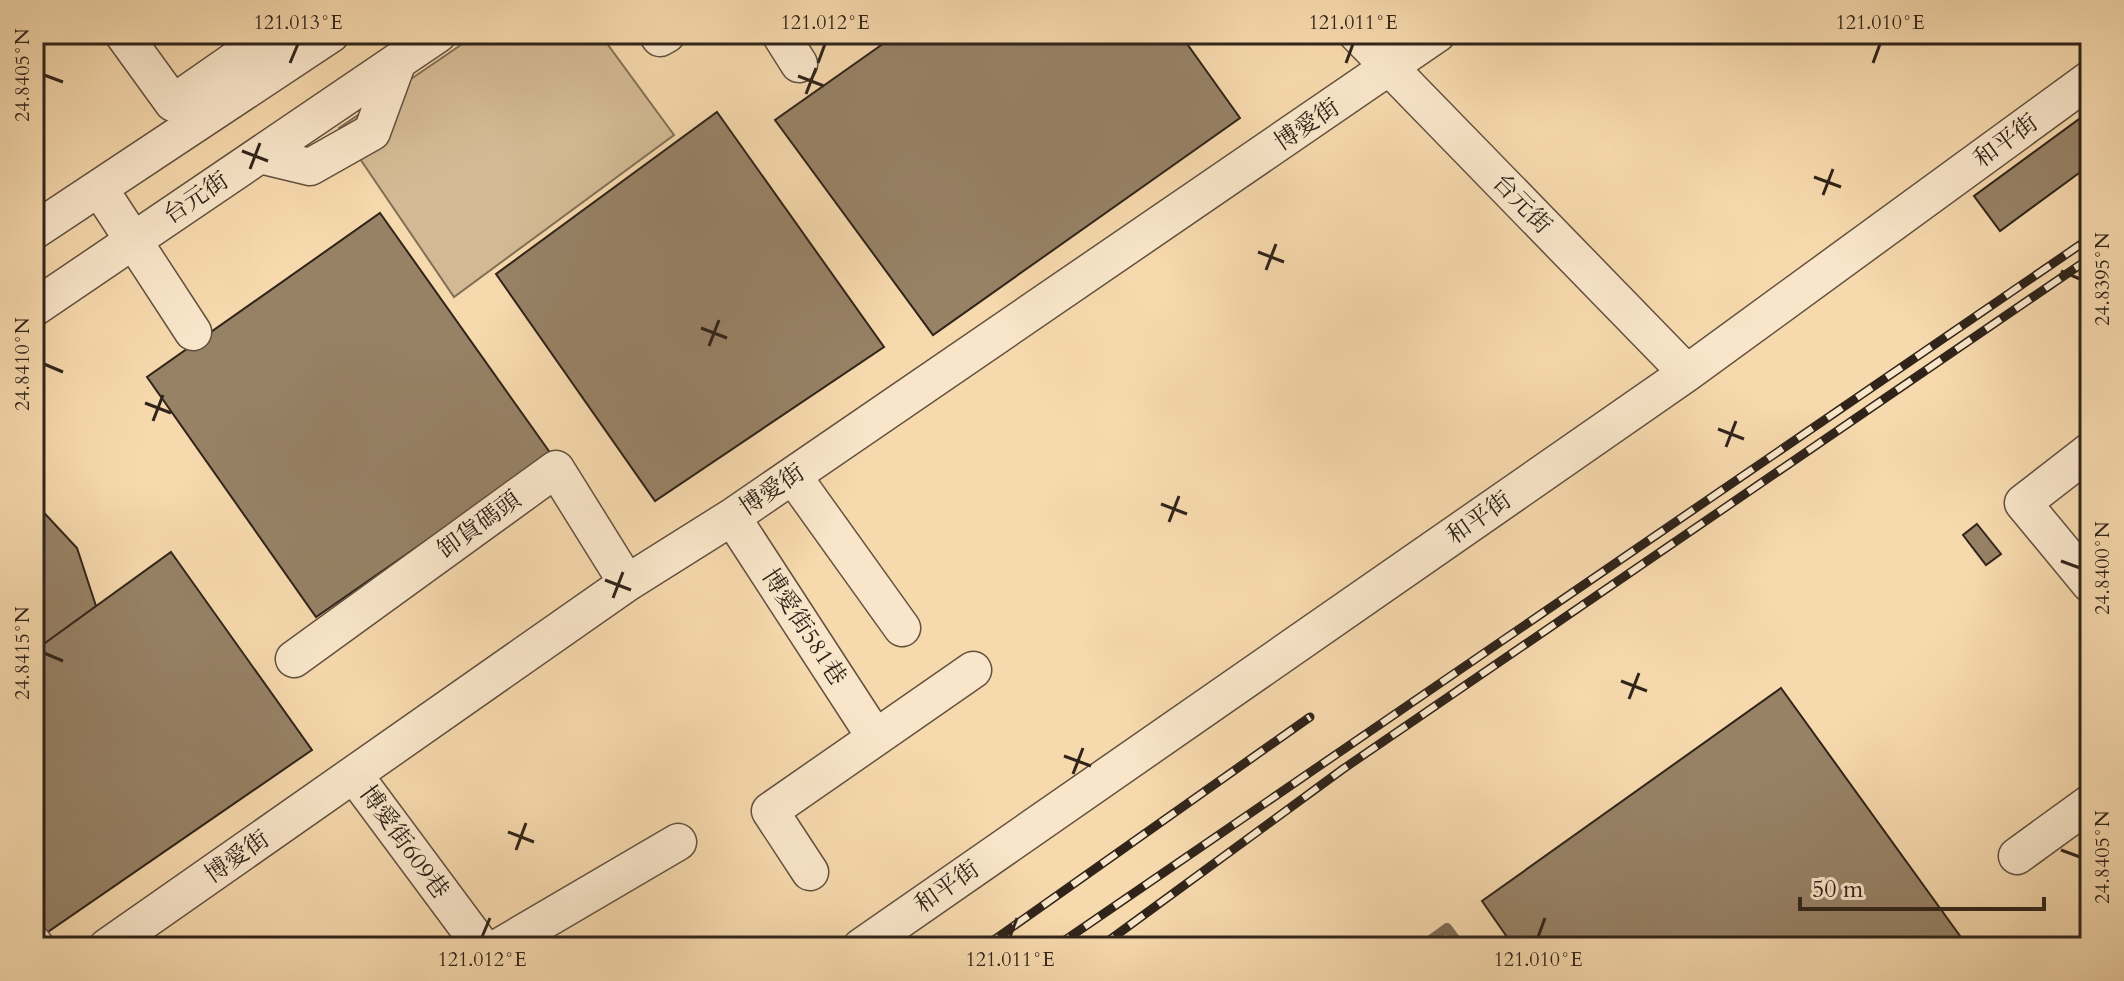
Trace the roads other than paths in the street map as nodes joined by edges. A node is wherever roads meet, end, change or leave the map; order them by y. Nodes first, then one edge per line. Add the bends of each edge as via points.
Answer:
1 (123, 34) edge
2 (272, 34) edge
3 (331, 34) edge
4 (438, 34) edge
5 (657, 34) edge
6 (667, 34) edge
7 (780, 34) edge
8 (1357, 34) edge
9 (1437, 34) edge
10 (799, 64) dead end
11 (1390, 68) junction
12 (2090, 79) edge
13 (99, 188) junction
14 (34, 231) edge
15 (135, 240) junction
16 (34, 308) edge
17 (193, 332) dead end
18 (1687, 373) junction
19 (2090, 451) edge
20 (793, 476) junction
21 (732, 517) junction
22 (627, 583) junction
23 (2090, 584) edge
24 (902, 628) dead end
25 (294, 659) dead end
26 (973, 670) dead end
27 (875, 737) junction
28 (355, 776) junction
29 (2090, 803) edge
30 (678, 842) dead end
31 (2017, 856) dead end
32 (810, 872) dead end
33 (107, 947) edge
34 (482, 947) edge
35 (499, 947) edge
36 (861, 947) edge

1 - 2 street via 173,103
3 - 13 street
4 - 15 street, 台元街
5 - 6 street
7 - 10 street
8 - 11 street, 台元街
9 - 11 street, 博愛街
11 - 18 street, 台元街
11 - 20 street, 博愛街
12 - 18 street, 和平街
13 - 14 street
13 - 15 street
15 - 16 street, 台元街
15 - 17 street
18 - 36 street, 和平街
19 - 23 street via 2023,503
20 - 21 street, 博愛街
20 - 24 street
21 - 22 street, 博愛街
21 - 27 street, 博愛街581巷
22 - 25 street, 卸貨碼頭 via 556,469
22 - 28 street, 博愛街
26 - 27 street
27 - 32 street via 770,811
28 - 33 street, 博愛街
28 - 34 street, 博愛街609巷
29 - 31 street
30 - 35 street

